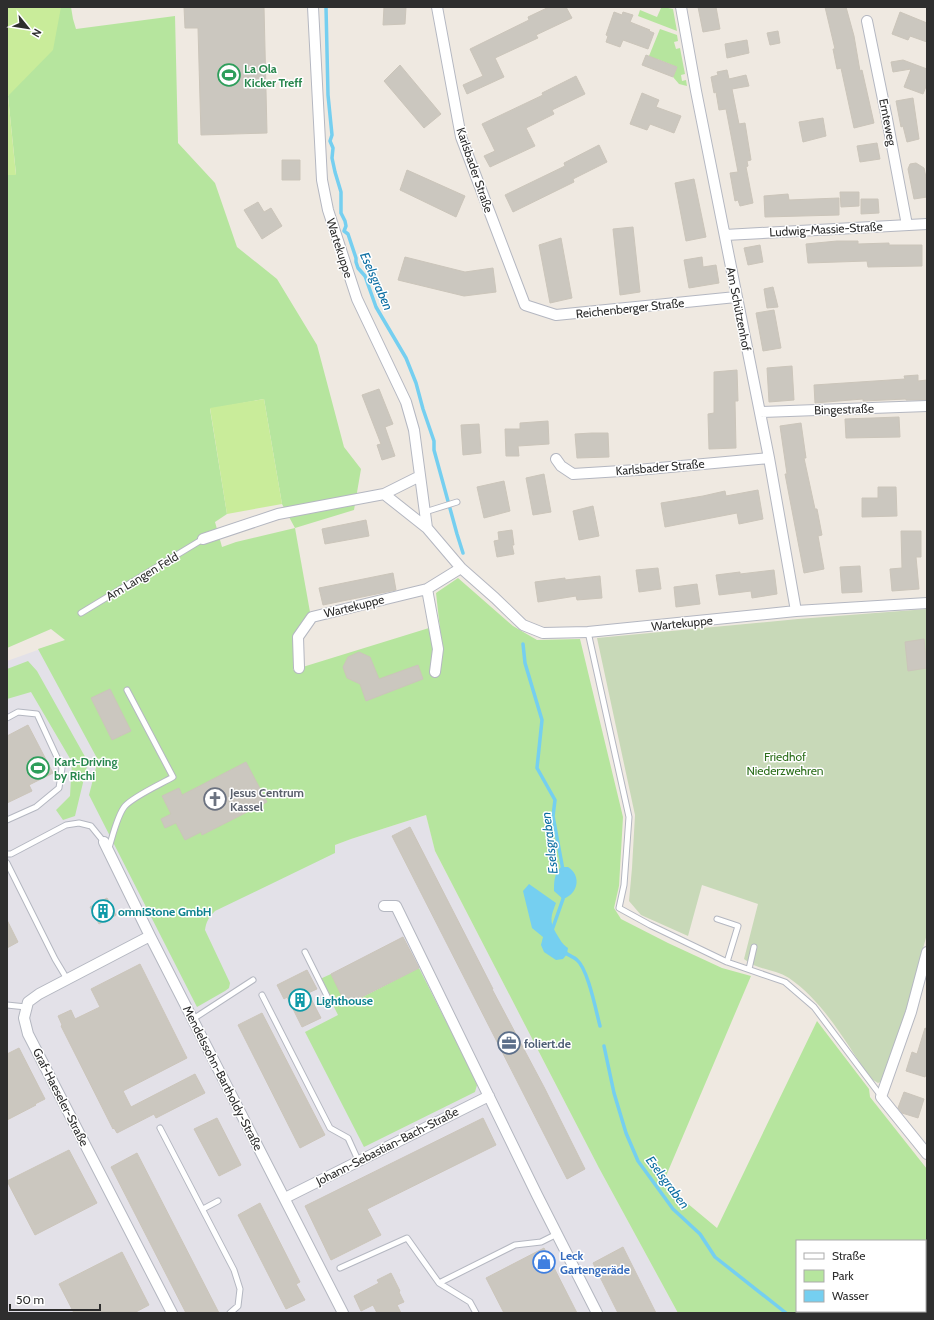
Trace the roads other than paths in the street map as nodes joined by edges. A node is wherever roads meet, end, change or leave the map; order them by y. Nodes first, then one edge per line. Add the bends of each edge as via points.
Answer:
1 (313, 7) edge
2 (437, 7) edge
3 (681, 7) edge
4 (867, 21) dead end
5 (927, 224) edge
6 (907, 225) junction
7 (725, 235) junction
8 (736, 297) junction
9 (525, 305) joint
10 (927, 406) edge
11 (760, 412) junction
12 (769, 458) junction
13 (556, 459) dead end
14 (420, 476) junction
15 (384, 494) junction
16 (457, 502) dead end
17 (425, 512) junction
18 (427, 528) junction
19 (202, 539) joint
20 (461, 568) junction
21 (427, 589) junction
22 (927, 603) edge
23 (796, 611) junction
24 (81, 613) dead end
25 (588, 632) junction
26 (299, 668) dead end
27 (435, 672) dead end
28 (127, 690) dead end
29 (7, 718) edge
30 (7, 820) edge
31 (106, 847) junction
32 (7, 854) edge
33 (7, 863) edge
34 (384, 906) dead end
35 (717, 919) dead end
36 (150, 936) junction
37 (754, 947) dead end
38 (305, 952) dead end
39 (927, 952) edge
40 (727, 962) junction
41 (749, 969) junction
42 (67, 979) junction
43 (253, 980) dead end
44 (262, 995) dead end
45 (328, 998) dead end
46 (7, 1005) edge
47 (26, 1007) junction
48 (193, 1019) junction
49 (489, 1096) junction
50 (881, 1097) junction
51 (160, 1128) dead end
52 (927, 1154) edge
53 (358, 1160) junction
54 (285, 1198) junction
55 (218, 1201) dead end
56 (203, 1209) junction
57 (558, 1234) junction
58 (340, 1268) dead end
59 (439, 1283) junction
60 (172, 1313) edge
61 (230, 1313) edge
62 (344, 1313) edge
63 (476, 1313) edge
64 (597, 1313) edge

1 - 14 street, Wartekuppe via 322,180 328,210 357,299 406,402 414,430
2 - 9 street, Karlsbader Straße via 461,137
3 - 7 street, Am Schützenhof
4 - 6 street, Ernteweg
5 - 6 street, Ludwig-Massie-Straße
6 - 7 street, Ludwig-Massie-Straße
7 - 8 street, Am Schützenhof
8 - 9 street, Reichenberger Straße via 556,315
8 - 11 street, Am Schützenhof
10 - 11 street, Bingestraße
11 - 12 street, Am Schützenhof
12 - 13 street, Karlsbader Straße via 573,474
12 - 23 street, Am Schützenhof
14 - 15 street
14 - 17 street, Wartekuppe
15 - 18 street, Wartekuppe
15 - 19 street via 278,514
16 - 17 lane
17 - 18 street, Wartekuppe
18 - 20 street, Wartekuppe
19 - 24 lane, Am Langen Feld
20 - 21 street, Wartekuppe
20 - 25 street, Wartekuppe via 523,625 543,633
21 - 26 street, Wartekuppe via 312,616 298,637
21 - 27 street via 438,649
22 - 23 street, Wartekuppe
23 - 25 street, Wartekuppe
25 - 40 lane via 629,817 624,886 619,908
28 - 31 lane via 173,777 124,806
29 - 30 lane via 18,712 37,714 62,768 59,788 36,806
31 - 32 lane via 91,826 79,823 66,825
31 - 36 street, Mendelssohn-Bartholdy-Straße
33 - 42 lane via 54,959
34 - 49 street via 396,906
35 - 40 lane via 738,926
36 - 42 street
36 - 48 street, Mendelssohn-Bartholdy-Straße
37 - 41 lane
38 - 45 lane
39 - 50 street via 911,1012
40 - 41 lane
41 - 50 lane via 785,982 814,1007
42 - 47 street via 39,994 28,1002
43 - 48 lane
44 - 53 lane via 330,1128 348,1138
46 - 47 lane
47 - 60 street, Graf-Haeseler-Straße via 24,1018 28,1034
48 - 54 street, Mendelssohn-Bartholdy-Straße
49 - 53 street, Johann-Sebastian-Bach-Straße
49 - 57 street
50 - 52 street
51 - 56 lane
53 - 54 street, Johann-Sebastian-Bach-Straße
54 - 62 street, Mendelssohn-Bartholdy-Straße
55 - 56 lane
56 - 61 lane via 234,1270 240,1289 238,1306
57 - 59 lane via 541,1242 515,1245
57 - 64 street
58 - 59 lane via 406,1238
59 - 63 lane via 470,1302

